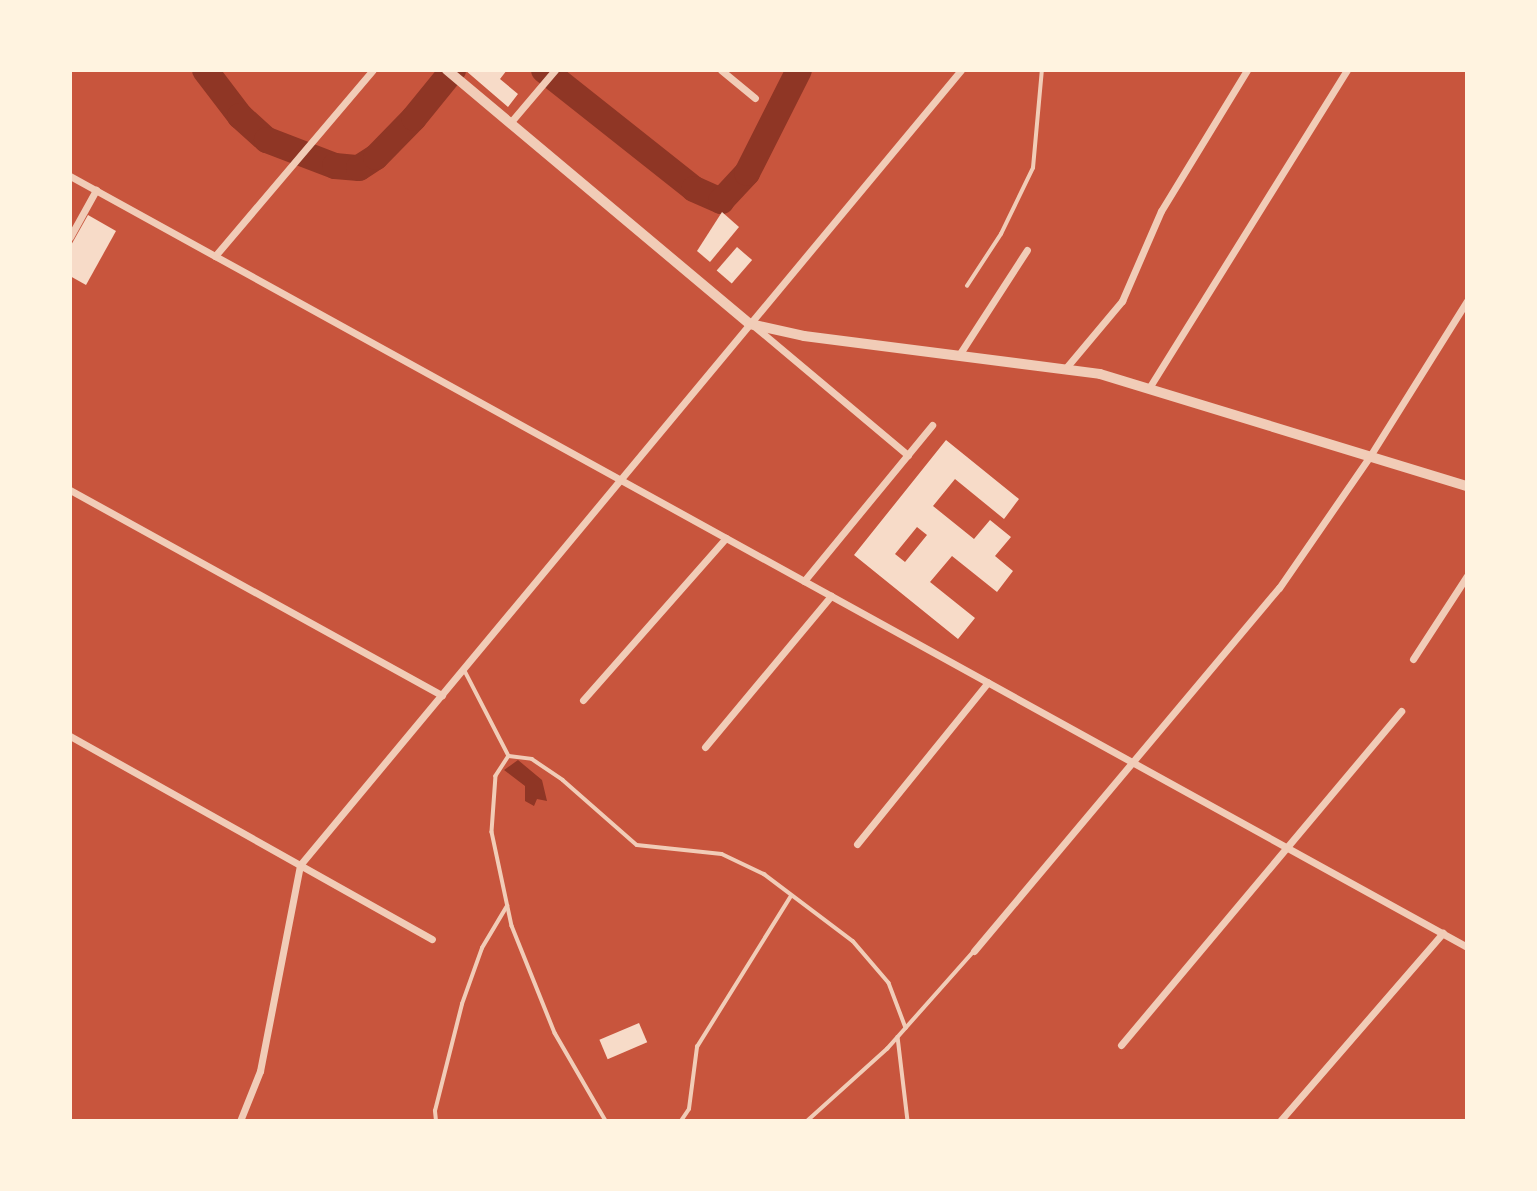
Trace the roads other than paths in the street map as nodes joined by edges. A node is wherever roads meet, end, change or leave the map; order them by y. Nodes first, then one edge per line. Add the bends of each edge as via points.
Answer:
1 (373, 70) edge
2 (447, 70) edge
3 (555, 70) edge
4 (722, 70) edge
5 (961, 70) edge
6 (1042, 70) edge
7 (1247, 70) edge
8 (1346, 70) edge
9 (755, 98) dead end
10 (510, 122) junction
11 (70, 176) edge
12 (96, 190) junction
13 (70, 237) edge
14 (1027, 250) dead end
15 (215, 256) junction
16 (967, 286) dead end
17 (1467, 301) edge
18 (750, 324) junction
19 (959, 355) junction
20 (1065, 369) junction
21 (1149, 388) junction
22 (932, 425) dead end
23 (908, 455) junction
24 (1370, 456) junction
25 (621, 480) junction
26 (1467, 486) edge
27 (70, 490) edge
28 (726, 538) junction
29 (1467, 576) edge
30 (804, 581) junction
31 (831, 596) junction
32 (1413, 659) dead end
33 (464, 669) junction
34 (988, 682) junction
35 (442, 695) junction
36 (583, 700) dead end
37 (1401, 711) dead end
38 (70, 736) edge
39 (705, 747) dead end
40 (509, 756) junction
41 (1133, 762) junction
42 (857, 844) dead end
43 (1287, 848) junction
44 (300, 865) junction
45 (791, 896) junction
46 (507, 906) junction
47 (1443, 933) junction
48 (432, 939) dead end
49 (1467, 947) edge
50 (974, 951) joint
51 (906, 1028) junction
52 (898, 1037) junction
53 (1121, 1045) dead end
54 (240, 1121) edge
55 (436, 1121) edge
56 (606, 1121) edge
57 (681, 1121) edge
58 (807, 1121) edge
59 (908, 1121) edge
60 (1280, 1121) edge

1 - 15 street
2 - 10 street
3 - 10 street
4 - 9 street
5 - 18 street
6 - 16 lane via 1033,168 1001,234
7 - 20 street via 1161,211 1122,301
8 - 21 street
10 - 18 street
11 - 12 street
12 - 13 street
12 - 15 street
14 - 19 street
15 - 25 street
17 - 24 street
18 - 19 street via 793,334
18 - 23 street
18 - 25 street
19 - 20 street
20 - 21 street
21 - 24 street
22 - 23 street
23 - 30 street
24 - 26 street
24 - 41 street via 1279,588
25 - 28 street
25 - 33 street
27 - 35 street
28 - 30 street
28 - 36 street
29 - 32 street
30 - 31 street
31 - 34 street
31 - 39 street
33 - 35 street
33 - 40 lane
34 - 41 street
34 - 42 street
35 - 44 street
37 - 43 street
38 - 44 street
40 - 45 lane via 532,759 563,780 637,845 722,854 764,874
40 - 46 lane via 496,776 492,832
41 - 43 street
41 - 50 street
43 - 47 street
43 - 53 street
44 - 48 street
44 - 54 street via 260,1071
45 - 51 lane via 868,957 889,983
45 - 57 lane via 697,1047 689,1109
46 - 55 lane via 482,948 462,1004
46 - 56 lane via 555,1033
47 - 49 street
47 - 60 street
50 - 51 lane
51 - 52 lane
52 - 58 lane
52 - 59 lane

